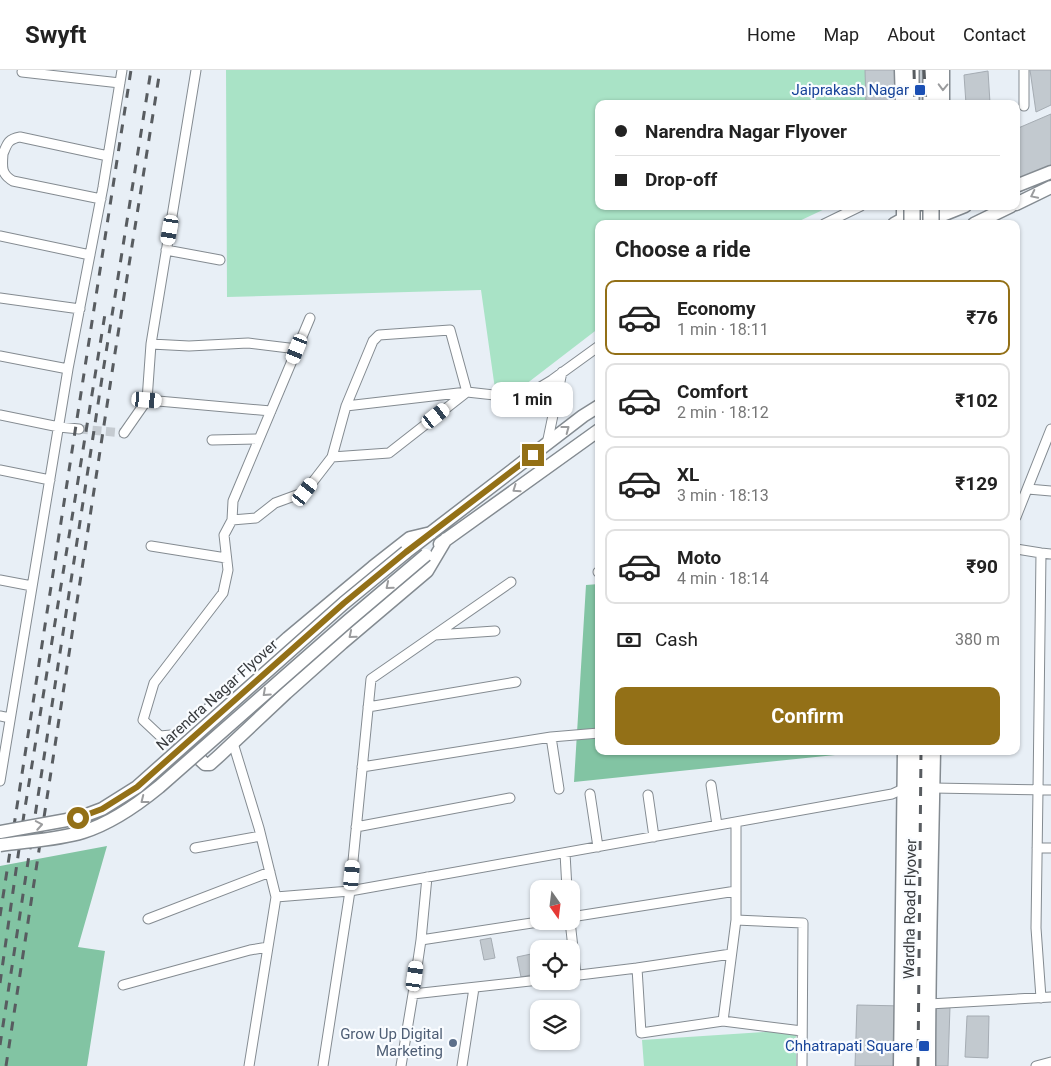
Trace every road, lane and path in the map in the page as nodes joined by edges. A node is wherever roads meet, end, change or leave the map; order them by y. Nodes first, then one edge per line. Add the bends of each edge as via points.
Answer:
1 (122, 70) edge
2 (196, 70) edge
3 (901, 70) edge
4 (911, 70) edge
5 (931, 70) edge
6 (943, 70) edge
7 (1024, 70) edge
8 (22, 72) dead end
9 (120, 83) junction
10 (902, 100) edge
11 (911, 100) edge
12 (931, 100) edge
13 (943, 100) edge
14 (1024, 106) dead end
15 (1, 154) edge
16 (108, 156) junction
17 (1051, 172) edge
18 (1020, 184) edge
19 (1051, 187) edge
20 (101, 199) junction
21 (1020, 202) edge
22 (854, 210) edge
23 (952, 210) edge
24 (1003, 210) edge
25 (936, 215) edge
26 (904, 217) edge
27 (832, 220) edge
28 (982, 220) edge
29 (0, 236) edge
30 (166, 250) junction
31 (90, 256) junction
32 (220, 260) dead end
33 (0, 298) edge
34 (80, 309) junction
35 (310, 318) dead end
36 (151, 344) junction
37 (297, 349) junction
38 (595, 349) edge
39 (0, 356) edge
40 (68, 368) junction
41 (562, 372) junction
42 (466, 392) junction
43 (147, 400) junction
44 (346, 406) junction
45 (595, 409) edge
46 (271, 411) junction
47 (0, 415) edge
48 (59, 428) junction
49 (79, 429) tunnel mouth
50 (1051, 429) edge
51 (124, 433) dead end
52 (595, 433) edge
53 (259, 439) junction
54 (212, 440) dead end
55 (547, 444) junction
56 (332, 457) junction
57 (0, 470) edge
58 (50, 480) junction
59 (1028, 489) junction
60 (1051, 492) edge
61 (1020, 508) edge
62 (232, 520) junction
63 (430, 533) junction
64 (446, 539) junction
65 (151, 546) dead end
66 (1020, 550) edge
67 (1041, 554) junction
68 (1051, 554) edge
69 (226, 558) junction
70 (0, 580) edge
71 (511, 582) dead end
72 (32, 586) junction
73 (494, 632) dead end
74 (435, 635) junction
75 (516, 682) dead end
76 (368, 707) junction
77 (0, 716) edge
78 (10, 718) junction
79 (595, 733) edge
80 (182, 734) junction
81 (551, 737) junction
82 (233, 743) junction
83 (904, 755) edge
84 (912, 755) edge
85 (924, 755) edge
86 (934, 755) edge
87 (362, 767) junction
88 (0, 780) edge
89 (711, 785) dead end
90 (933, 788) junction
91 (559, 789) dead end
92 (903, 789) junction
93 (1038, 790) junction
94 (1051, 790) edge
95 (590, 794) dead end
96 (648, 795) dead end
97 (510, 798) dead end
98 (736, 822) junction
99 (717, 825) junction
100 (356, 827) junction
101 (0, 832) edge
102 (261, 836) junction
103 (654, 837) junction
104 (0, 845) edge
105 (598, 847) junction
106 (195, 848) dead end
107 (1037, 848) junction
108 (1051, 848) edge
109 (565, 853) junction
110 (270, 872) junction
111 (427, 877) junction
112 (566, 880) edge
113 (350, 891) junction
114 (736, 892) junction
115 (276, 897) junction
116 (580, 916) edge
117 (148, 919) dead end
118 (736, 920) junction
119 (530, 923) edge
120 (420, 940) junction
121 (268, 947) junction
122 (731, 954) junction
123 (637, 968) junction
124 (580, 975) edge
125 (530, 981) edge
126 (123, 985) dead end
127 (474, 988) junction
128 (412, 994) junction
129 (1046, 997) edge
130 (929, 1004) junction
131 (723, 1021) junction
132 (802, 1031) junction
133 (1051, 1062) edge
134 (249, 1066) edge
135 (323, 1066) edge
136 (401, 1066) edge
137 (462, 1066) edge
138 (802, 1066) edge
139 (900, 1066) edge
140 (909, 1066) edge
141 (921, 1066) edge
142 (929, 1066) edge
143 (1036, 1066) edge

1 - 9 street
2 - 30 street
3 - 10 main road
4 - 11 highway
5 - 12 highway
6 -> 13 main road
7 - 14 street
8 - 9 street
9 - 16 street
15 - 16 street via 8,142 20,137
15 - 20 street via 4,173 13,182
16 - 20 street
17 - 18 main road
19 -> 21 main road
20 - 31 street
22 - 27 street
23 - 25 main road
24 - 28 main road
25 - 26 main road
29 - 31 street
30 - 32 street
30 - 36 street
31 - 34 street
33 - 34 street
34 - 40 street
35 - 37 street
36 - 37 street via 248,343
36 - 43 street
37 - 46 street
38 - 41 street
39 - 40 street
40 - 48 street
41 - 42 street via 522,398
41 - 55 street
42 - 44 street
42 - 44 street via 450,330 379,335 373,341
42 - 56 street via 389,453
43 - 46 street
43 - 51 street
44 - 56 street
55 -> 45 main road, Narendra Nagar Flyover
46 - 53 street
47 - 48 street
48 - 49 street
48 - 58 street
50 - 59 street
52 -> 64 main road, Narendra Nagar Flyover
53 - 54 street
53 - 62 street via 233,501
55 - 63 main road, Narendra Nagar Flyover
56 - 62 street via 305,492 275,503 256,518
57 - 58 street
58 - 72 street
59 - 60 street
59 - 61 street
62 - 69 street via 224,535
63 - 80 main road via 410,538 373,566
101 -> 63 main road, Narendra Nagar Flyover, bridge via 78,818 102,809 137,787 344,603
64 -> 82 main road via 428,571 342,643
64 -> 104 main road, Narendra Nagar Flyover, bridge via 134,807 84,832
65 - 69 street
66 - 67 street
67 - 68 street
67 - 93 street
69 - 80 street via 228,570 223,594 154,683 143,720 160,736
70 - 72 street
71 - 74 street
72 - 78 street
73 - 74 street
74 - 76 street via 371,679
75 - 76 street
76 - 87 street
77 - 78 street
78 - 88 street
79 - 81 street
80 - 82 main road via 180,741 205,764 210,764
81 - 87 street
81 - 91 street
82 - 102 street
83 - 92 main road
84 - 140 highway, Wardha Road Flyover
85 - 141 highway, Wardha Road Flyover
86 - 90 main road
87 - 100 street
89 - 99 street
90 - 93 street
90 - 130 main road
92 - 98 street via 892,794
92 - 139 main road
93 - 94 street
93 - 107 street
95 - 105 street
96 - 103 street
97 - 100 street
98 - 99 street
98 - 114 street
99 - 103 street
100 - 113 street
102 - 106 street
102 - 110 street
103 - 105 street
105 - 109 street
107 - 108 street
107 - 129 street via 1036,928
109 - 111 street
109 - 112 street
110 - 115 street
110 - 117 street
111 - 113 street
111 - 120 street
113 - 115 street
113 - 135 street
114 - 116 street
114 - 118 street
115 - 121 street
118 - 122 street
118 - 132 street via 803,923
119 - 120 street
120 - 128 street
121 - 126 street
121 - 134 street
122 - 123 street
122 - 131 street
123 - 124 street
123 - 131 street via 641,1033
125 - 127 street
127 - 128 street
127 - 137 street
128 - 136 street
129 - 130 street
130 - 142 main road
131 - 132 street
132 - 138 street
133 - 143 street

